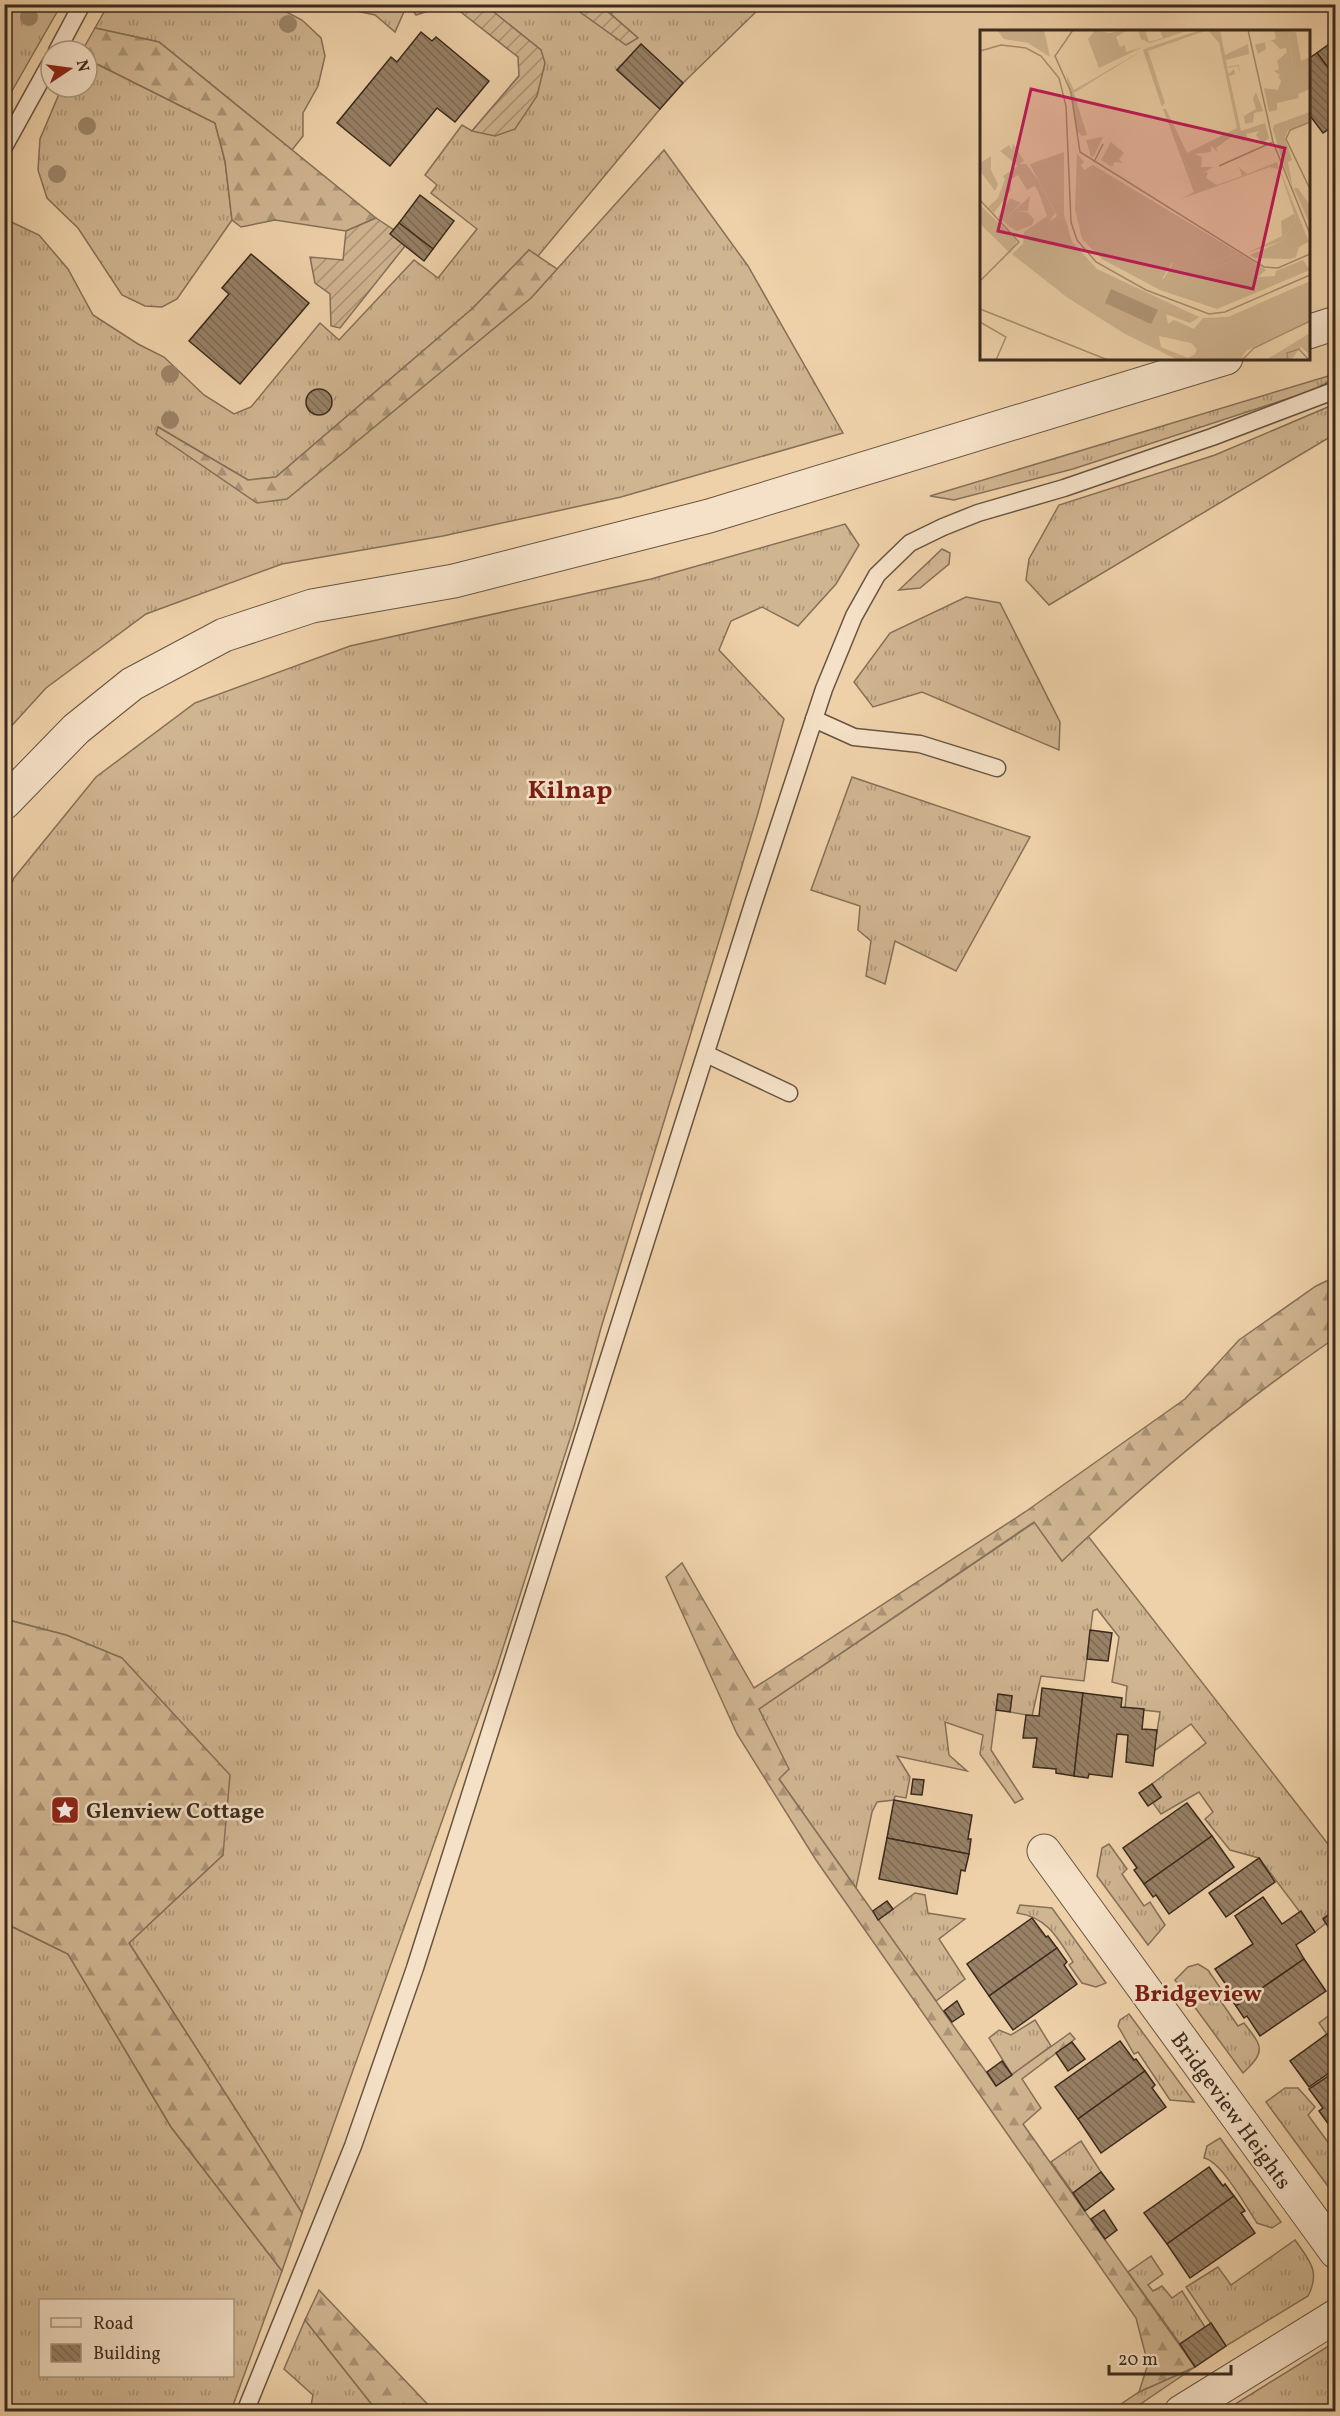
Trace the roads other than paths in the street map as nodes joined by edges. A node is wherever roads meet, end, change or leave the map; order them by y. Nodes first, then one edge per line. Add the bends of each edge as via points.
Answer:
1 (82, 4) edge
2 (63, 39) edge
3 (39, 84) edge
4 (4, 147) edge
5 (1335, 323) edge
6 (1310, 331) edge
7 (1219, 360) edge
8 (1335, 390) edge
9 (814, 719) junction
10 (997, 768) dead end
11 (4, 803) edge
12 (706, 1054) junction
13 (789, 1093) dead end
14 (1044, 1851) dead end
15 (1335, 2252) edge
16 (1335, 2316) edge
17 (245, 2412) edge
18 (1181, 2412) edge

1 - 2 lane
3 - 4 lane
5 - 6 street
7 - 11 street via 709,516 454,581 312,606 224,635 132,684 76,729
8 - 9 lane via 1064,488 978,513 910,543 877,575 854,616
9 - 10 lane via 854,737 920,744
9 - 12 lane
12 - 13 lane
12 - 17 lane via 415,1968 353,2146
14 - 15 street, Bridgeview Heights
16 - 18 street

